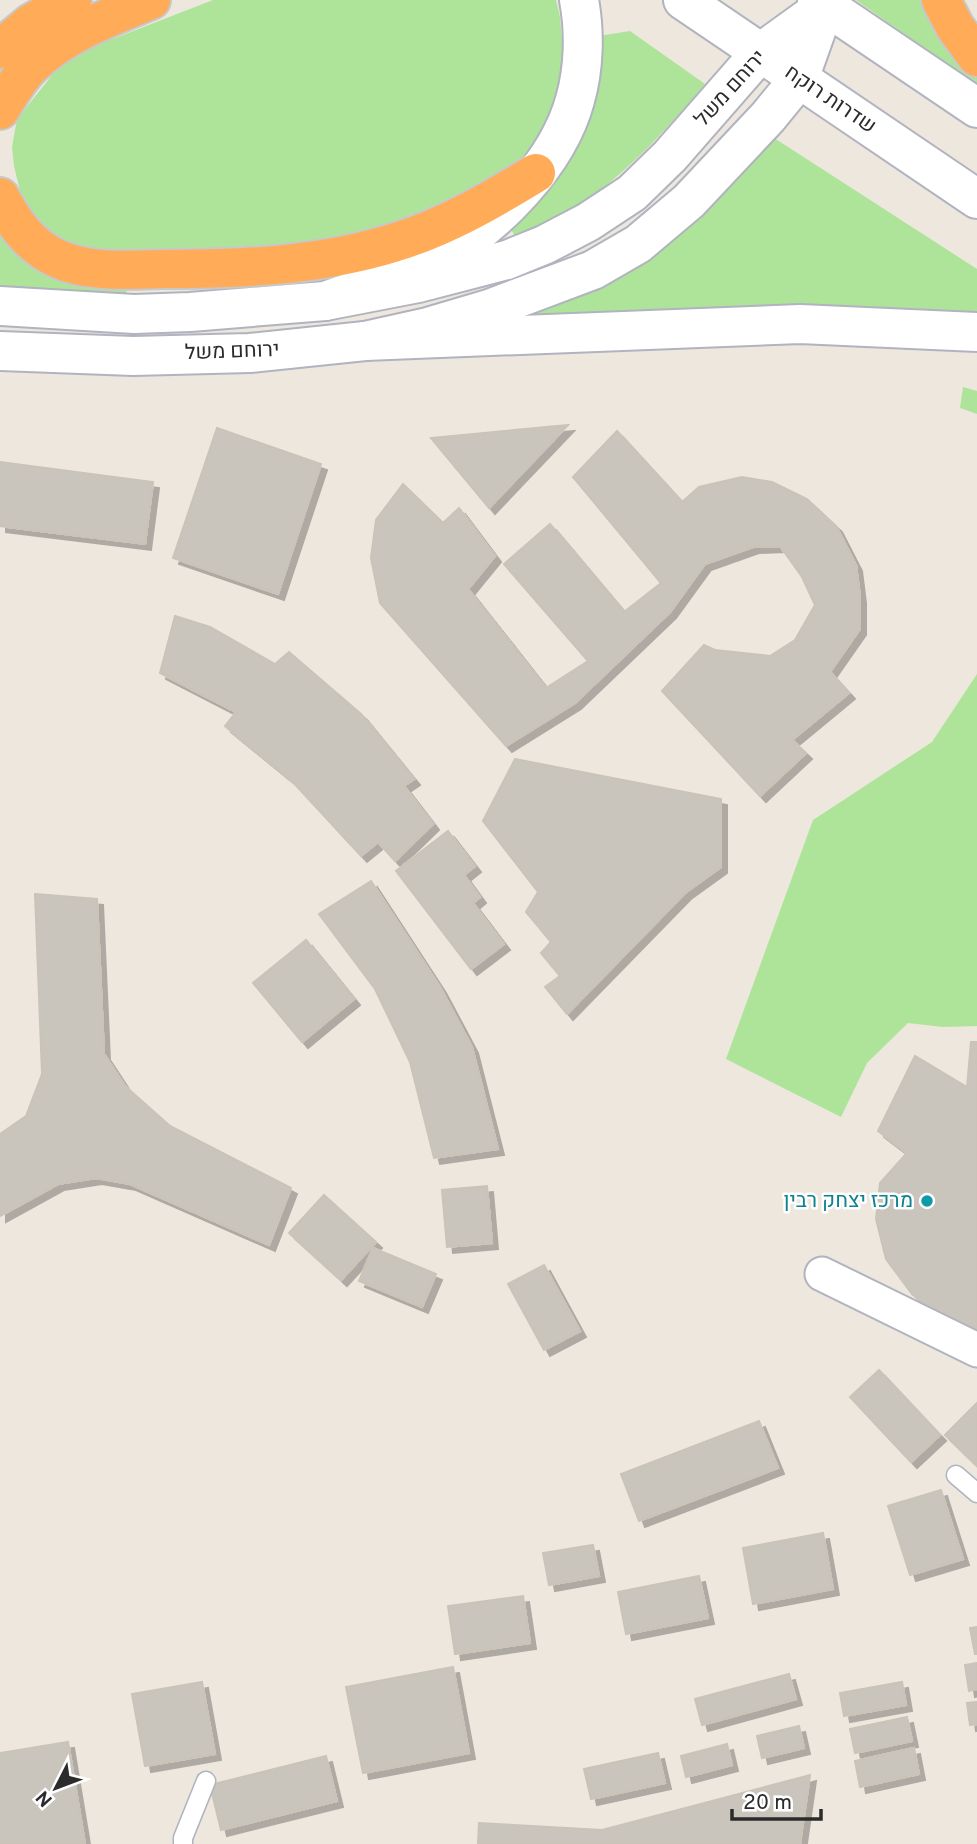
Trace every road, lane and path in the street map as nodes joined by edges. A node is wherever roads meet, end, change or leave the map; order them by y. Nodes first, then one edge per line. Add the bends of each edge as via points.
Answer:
1 (72, 0) edge
2 (151, 0) edge
3 (579, 0) edge
4 (683, 0) edge
5 (941, 0) edge
6 (821, 3) edge
7 (0, 49) edge
8 (760, 53) junction
9 (977, 57) edge
10 (799, 79) junction
11 (977, 108) edge
12 (0, 110) edge
13 (536, 173) junction
14 (0, 197) edge
15 (977, 199) edge
16 (325, 301) junction
17 (0, 306) edge
18 (867, 326) junction
19 (977, 332) edge
20 (365, 341) junction
21 (977, 342) edge
22 (0, 351) edge
23 (822, 1274) dead end
24 (977, 1350) edge
25 (956, 1475) dead end
26 (977, 1493) edge
27 (206, 1781) dead end
28 (183, 1844) edge

1 - 7 highway via 31,23
2 - 12 highway via 83,27 62,41 30,66
3 - 13 street via 581,70 575,102
4 - 8 street, שדרות רוקח
5 - 9 highway
6 - 8 street, ירוחם משל
6 - 10 street, ירוחם משל
6 - 11 street
8 - 10 street, שדרות רוקח
8 - 16 street, ירוחם משל via 670,156 632,193 588,222 507,260
10 - 15 street, שדרות רוקח
10 - 20 street, ירוחם משל via 698,192 638,244 593,270 537,293
13 - 14 highway via 481,205 396,242 312,261 225,269 83,267 35,246 14,223
13 - 16 street via 498,217 458,246 420,267
16 - 17 street, ירוחם משל via 134,314
18 - 19 street
18 - 20 street via 800,324
18 - 21 lane
20 - 22 street, ירוחם משל via 250,353 133,356
23 - 24 street
25 - 26 lane
27 - 28 lane

